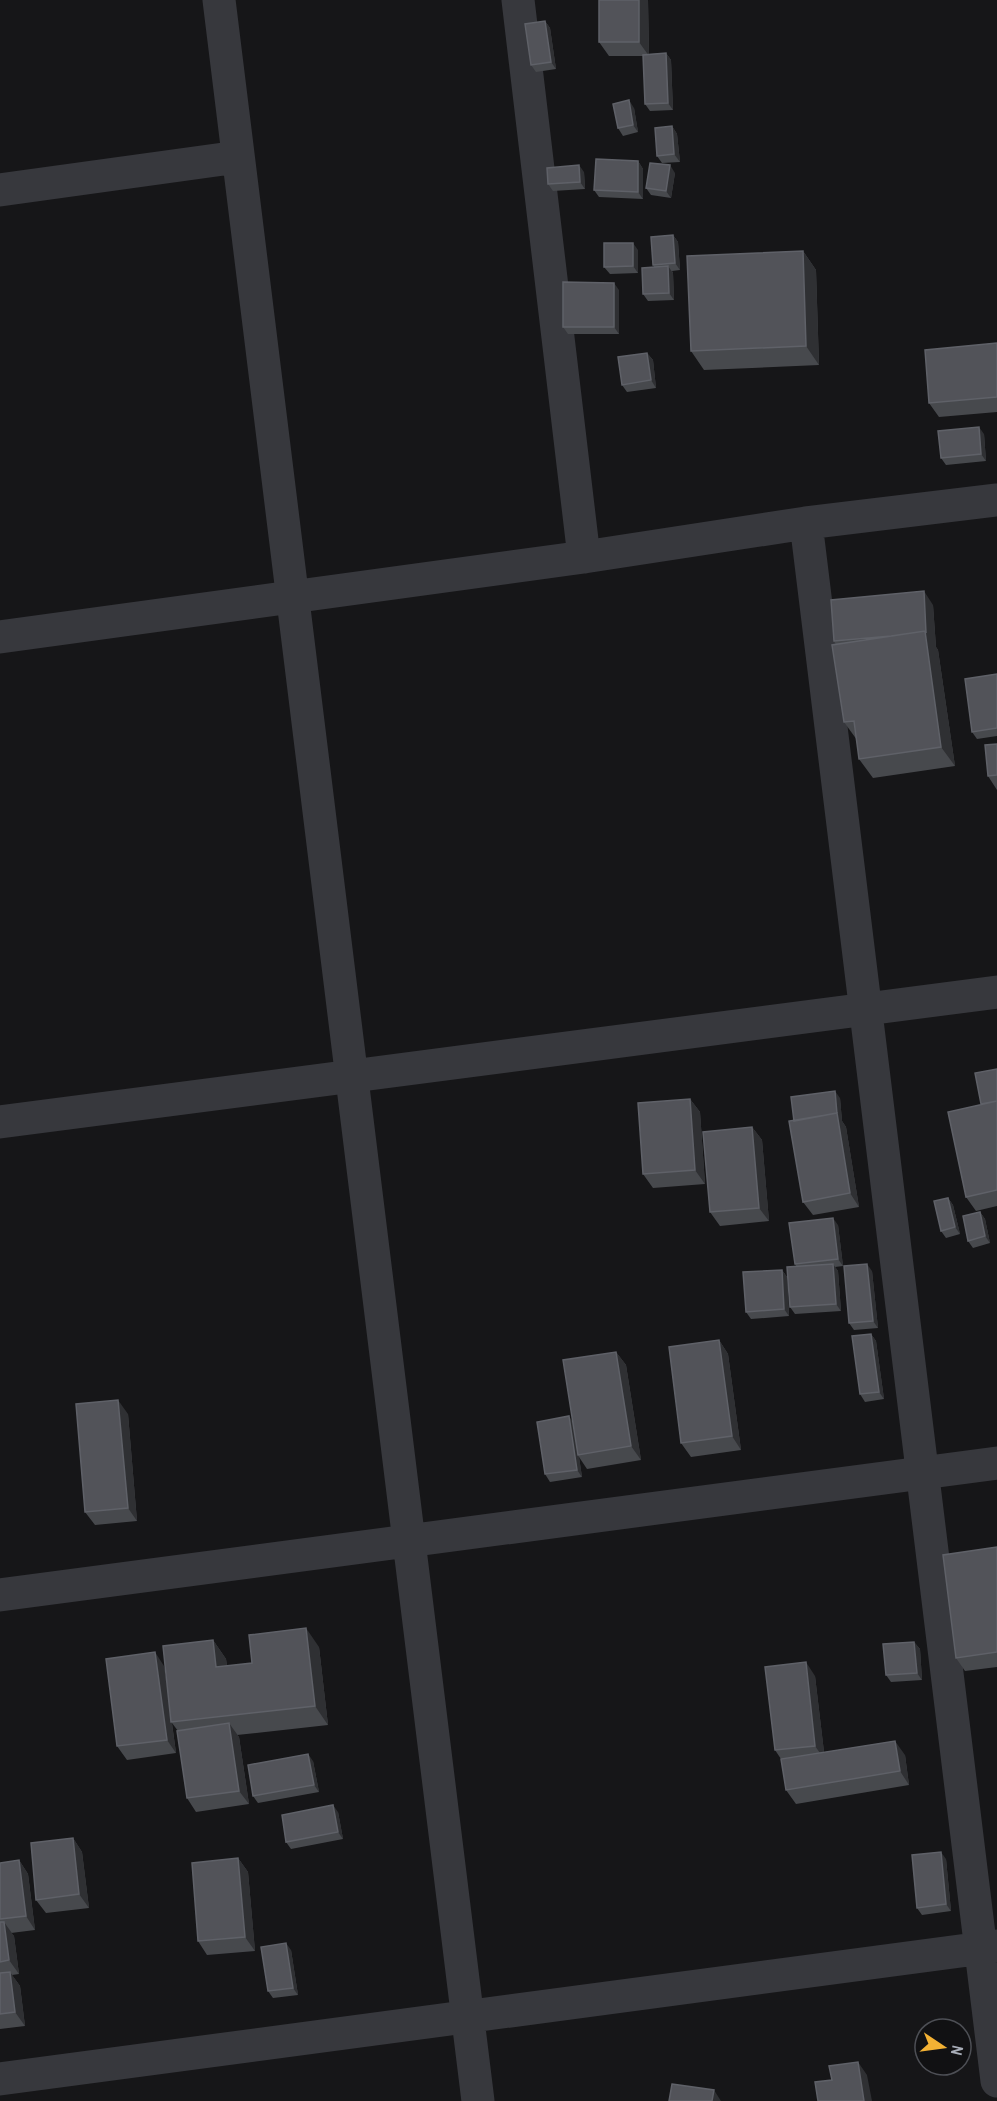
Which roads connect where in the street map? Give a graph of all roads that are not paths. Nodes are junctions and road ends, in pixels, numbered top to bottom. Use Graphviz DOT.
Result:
graph roads {
  1 [pos="219,0"];
  2 [pos="518,0"];
  3 [pos="238,158"];
  4 [pos="0,190"];
  5 [pos="997,500"];
  6 [pos="806,523"];
  7 [pos="584,557"];
  8 [pos="292,595"];
  9 [pos="0,637"];
  10 [pos="997,992"];
  11 [pos="865,1007"];
  12 [pos="351,1074"];
  13 [pos="0,1122"];
  14 [pos="997,1463"];
  15 [pos="922,1472"];
  16 [pos="409,1540"];
  17 [pos="0,1595"];
  18 [pos="989,1947"];
  19 [pos="468,2016"];
  20 [pos="0,2079"];
  21 [pos="997,2081"];
  22 [pos="478,2101"];
  1 -- 3 [label="street"];
  2 -- 7 [label="street"];
  3 -- 4 [label="street"];
  3 -- 8 [label="street"];
  5 -- 6 [label="street"];
  6 -- 7 [label="street"];
  6 -- 11 [label="street"];
  7 -- 8 [label="street"];
  8 -- 9 [label="street"];
  8 -- 12 [label="street"];
  10 -- 11 [label="street"];
  11 -- 12 [label="street"];
  11 -- 15 [label="street"];
  12 -- 13 [label="street"];
  12 -- 16 [label="street"];
  14 -- 15 [label="street"];
  15 -- 16 [label="street"];
  15 -- 18 [label="street"];
  16 -- 17 [label="street"];
  16 -- 19 [label="street"];
  18 -- 19 [label="street"];
  18 -- 21 [label="street"];
  19 -- 20 [label="street"];
  19 -- 22 [label="street"];
}
